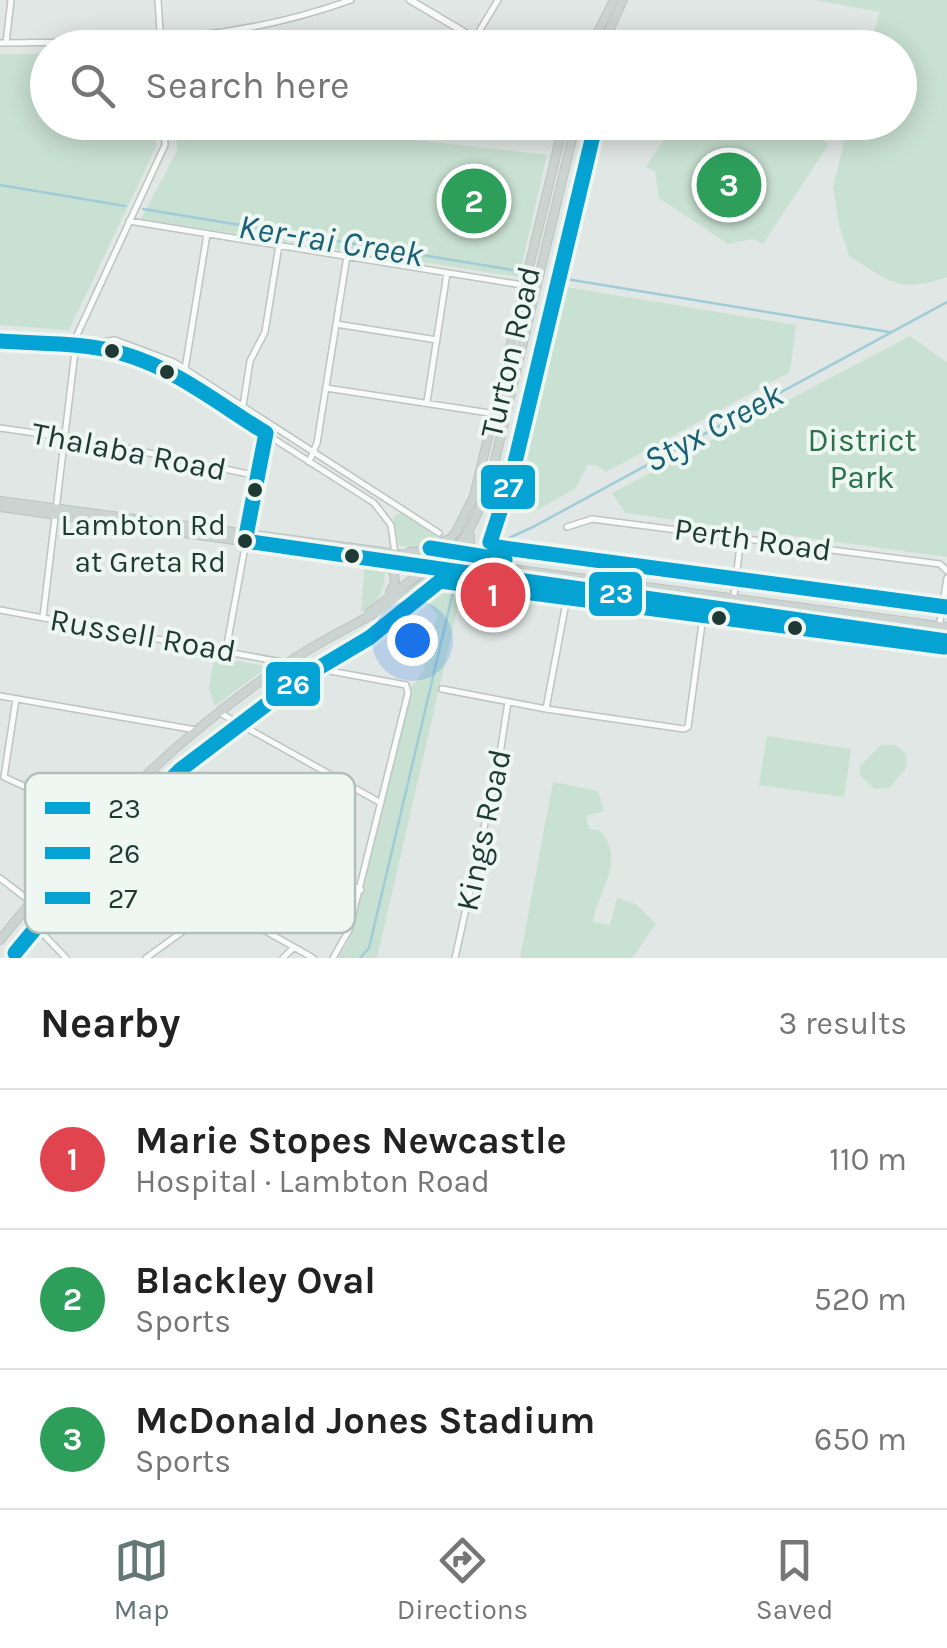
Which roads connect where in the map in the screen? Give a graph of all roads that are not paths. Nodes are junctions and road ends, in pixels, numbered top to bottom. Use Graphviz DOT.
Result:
graph roads {
  1 [pos="11,0"];
  2 [pos="158,0"];
  3 [pos="350,0"];
  4 [pos="410,0"];
  5 [pos="498,0"];
  6 [pos="614,0"];
  7 [pos="623,0"];
  8 [pos="159,30"];
  9 [pos="242,30"];
  10 [pos="461,30"];
  11 [pos="480,30"];
  12 [pos="599,30"];
  13 [pos="609,30"];
  14 [pos="3,43"];
  15 [pos="30,43"];
  16 [pos="165,140"];
  17 [pos="560,140"];
  18 [pos="571,140"];
  19 [pos="129,222"];
  20 [pos="207,234"];
  21 [pos="278,245"];
  22 [pos="348,256"];
  23 [pos="447,273"];
  24 [pos="530,286"];
  25 [pos="336,324"];
  26 [pos="437,340"];
  27 [pos="0,341"];
  28 [pos="75,347"];
  29 [pos="90,348"];
  30 [pos="184,370"];
  31 [pos="180,379"];
  32 [pos="326,388"];
  33 [pos="427,402"];
  34 [pos="243,406"];
  35 [pos="496,414"];
  36 [pos="237,416"];
  37 [pos="0,428"];
  38 [pos="266,434"];
  39 [pos="65,436"];
  40 [pos="314,452"];
  41 [pos="309,462"];
  42 [pos="258,476"];
  43 [pos="0,504"];
  44 [pos="400,506"];
  45 [pos="479,508"];
  46 [pos="56,512"];
  47 [pos="386,516"];
  48 [pos="568,528"];
  49 [pos="456,532"];
  50 [pos="439,533"];
  51 [pos="741,537"];
  52 [pos="246,538"];
  53 [pos="395,554"];
  54 [pos="374,560"];
  55 [pos="434,560"];
  56 [pos="448,561"];
  57 [pos="490,566"];
  58 [pos="428,568"];
  59 [pos="441,570"];
  60 [pos="947,574"];
  61 [pos="478,576"];
  62 [pos="571,576"];
  63 [pos="422,586"];
  64 [pos="569,589"];
  65 [pos="706,594"];
  66 [pos="734,598"];
  67 [pos="382,602"];
  68 [pos="704,608"];
  69 [pos="0,610"];
  70 [pos="732,612"];
  71 [pos="44,618"];
  72 [pos="358,622"];
  73 [pos="943,627"];
  74 [pos="942,641"];
  75 [pos="226,650"];
  76 [pos="289,662"];
  77 [pos="442,689"];
  78 [pos="0,696"];
  79 [pos="16,698"];
  80 [pos="508,702"];
  81 [pos="546,709"];
  82 [pos="220,713"];
  83 [pos="196,730"];
  84 [pos="149,771"];
  85 [pos="153,773"];
  86 [pos="327,773"];
  87 [pos="25,787"];
  88 [pos="355,788"];
  89 [pos="381,803"];
  90 [pos="0,878"];
  91 [pos="355,887"];
  92 [pos="360,890"];
  93 [pos="25,897"];
  94 [pos="25,909"];
  95 [pos="355,910"];
  96 [pos="22,912"];
  97 [pos="25,915"];
  98 [pos="42,933"];
  99 [pos="179,933"];
  100 [pos="269,933"];
  101 [pos="348,933"];
  102 [pos="0,940"];
  103 [pos="294,947"];
  104 [pos="66,958"];
  105 [pos="146,958"];
  106 [pos="283,958"];
  107 [pos="313,958"];
  108 [pos="333,958"];
  109 [pos="456,958"];
  1 -- 14 [label="street"];
  2 -- 8 [label="street"];
  3 -- 9 [label="street"];
  4 -- 10 [label="street"];
  5 -- 11 [label="street"];
  6 -- 12 [label="main road"];
  7 -- 13 [label="main road"];
  14 -- 15 [label="street"];
  16 -- 19 [label="street"];
  17 -- 24 [label="main road, Turton Road"];
  18 -- 24 [label="main road, Turton Road"];
  19 -- 20 [label="street"];
  19 -- 28 [label="street"];
  20 -- 21 [label="street"];
  20 -- 30 [label="street"];
  21 -- 22 [label="street"];
  21 -- 34 [label="street"];
  22 -- 23 [label="street"];
  22 -- 25 [label="street"];
  23 -- 24 [label="street"];
  23 -- 26 [label="street"];
  24 -- 35 [label="main road, Turton Road"];
  24 -- 45 [label="main road, Turton Road"];
  25 -- 26 [label="street"];
  25 -- 32 [label="street"];
  26 -- 33 [label="street"];
  27 -- 28 [label="street"];
  28 -- 29 [label="street"];
  28 -- 39 [label="street"];
  29 -- 30 [label="street"];
  29 -- 31 [label="street"];
  30 -- 31 [label="street"];
  30 -- 34 [label="street"];
  31 -- 36 [label="street"];
  32 -- 33 [label="street"];
  32 -- 40 [label="street"];
  33 -- 35 [label="street"];
  34 -- 36 [label="street"];
  34 -- 40 [label="street"];
  35 -- 49 [label="main road, Turton Road"];
  36 -- 38 [label="street"];
  37 -- 39 [label="street, Thalaba Road"];
  38 -- 41 [label="street"];
  38 -- 42 [label="street"];
  39 -- 42 [label="street, Thalaba Road"];
  39 -- 46 [label="street"];
  40 -- 41 [label="street"];
  40 -- 44 [label="street"];
  41 -- 47 [label="street"];
  42 -- 52 [label="street"];
  43 -- 46 [label="main road"];
  44 -- 47 [label="street"];
  44 -- 50 [label="street"];
  45 -- 56 [label="main road, Turton Road"];
  45 -- 57 [label="main road"];
  46 -- 52 [label="main road"];
  46 -- 71 [label="street"];
  47 -- 53 [label="street"];
  48 -- 51 [label="street, Perth Road"];
  49 -- 53 [label="main road"];
  49 -- 55 [label="main road, Turton Road"];
  51 -- 60 [label="street, Perth Road"];
  51 -- 66 [label="street"];
  52 -- 53 [label="main road"];
  52 -- 54 [label="main road"];
  52 -- 75 [label="street"];
  53 -- 55 [label="main road"];
  54 -- 58 [label="main road"];
  54 -- 67 [label="main road"];
  55 -- 56 [label="main road"];
  55 -- 58 [label="main road, Turton Road"];
  56 -- 57 [label="main road"];
  56 -- 59 [label="main road, Turton Road"];
  57 -- 62 [label="main road"];
  58 -- 59 [label="main road"];
  58 -- 67 [label="main road, Turton Road"];
  59 -- 61 [label="main road"];
  59 -- 63 [label="main road, Turton Road"];
  60 -- 73 [label="street"];
  61 -- 63 [label="main road"];
  61 -- 64 [label="main road"];
  62 -- 64 [label="street"];
  62 -- 65 [label="main road"];
  63 -- 72 [label="main road"];
  64 -- 68 [label="main road"];
  64 -- 81 [label="street"];
  65 -- 66 [label="main road"];
  65 -- 68 [label="street"];
  66 -- 70 [label="street"];
  66 -- 73 [label="main road"];
  67 -- 72 [label="main road, Turton Road"];
  68 -- 70 [label="main road"];
  68 -- 81 [label="street"];
  69 -- 71 [label="street, Russell Road"];
  70 -- 74 [label="main road"];
  71 -- 75 [label="street, Russell Road"];
  72 -- 76 [label="main road"];
  73 -- 74 [label="street"];
  75 -- 76 [label="street, Russell Road"];
  76 -- 82 [label="main road"];
  76 -- 89 [label="street, Russell Road"];
  77 -- 80 [label="street"];
  78 -- 79 [label="street"];
  79 -- 83 [label="street"];
  79 -- 87 [label="street"];
  80 -- 81 [label="street"];
  80 -- 109 [label="street, Kings Road"];
  82 -- 83 [label="main road"];
  82 -- 86 [label="street"];
  83 -- 84 [label="main road"];
  84 -- 85 [label="street"];
  88 -- 89 [label="street"];
  89 -- 92 [label="street"];
  90 -- 93 [label="street"];
  91 -- 92 [label="street"];
  92 -- 95 [label="street"];
  94 -- 96 [label="main road"];
  96 -- 97 [label="street"];
  96 -- 102 [label="main road"];
  98 -- 104 [label="street"];
  99 -- 105 [label="street"];
  100 -- 103 [label="street"];
  101 -- 108 [label="street"];
  103 -- 106 [label="street"];
  103 -- 107 [label="street"];
}
